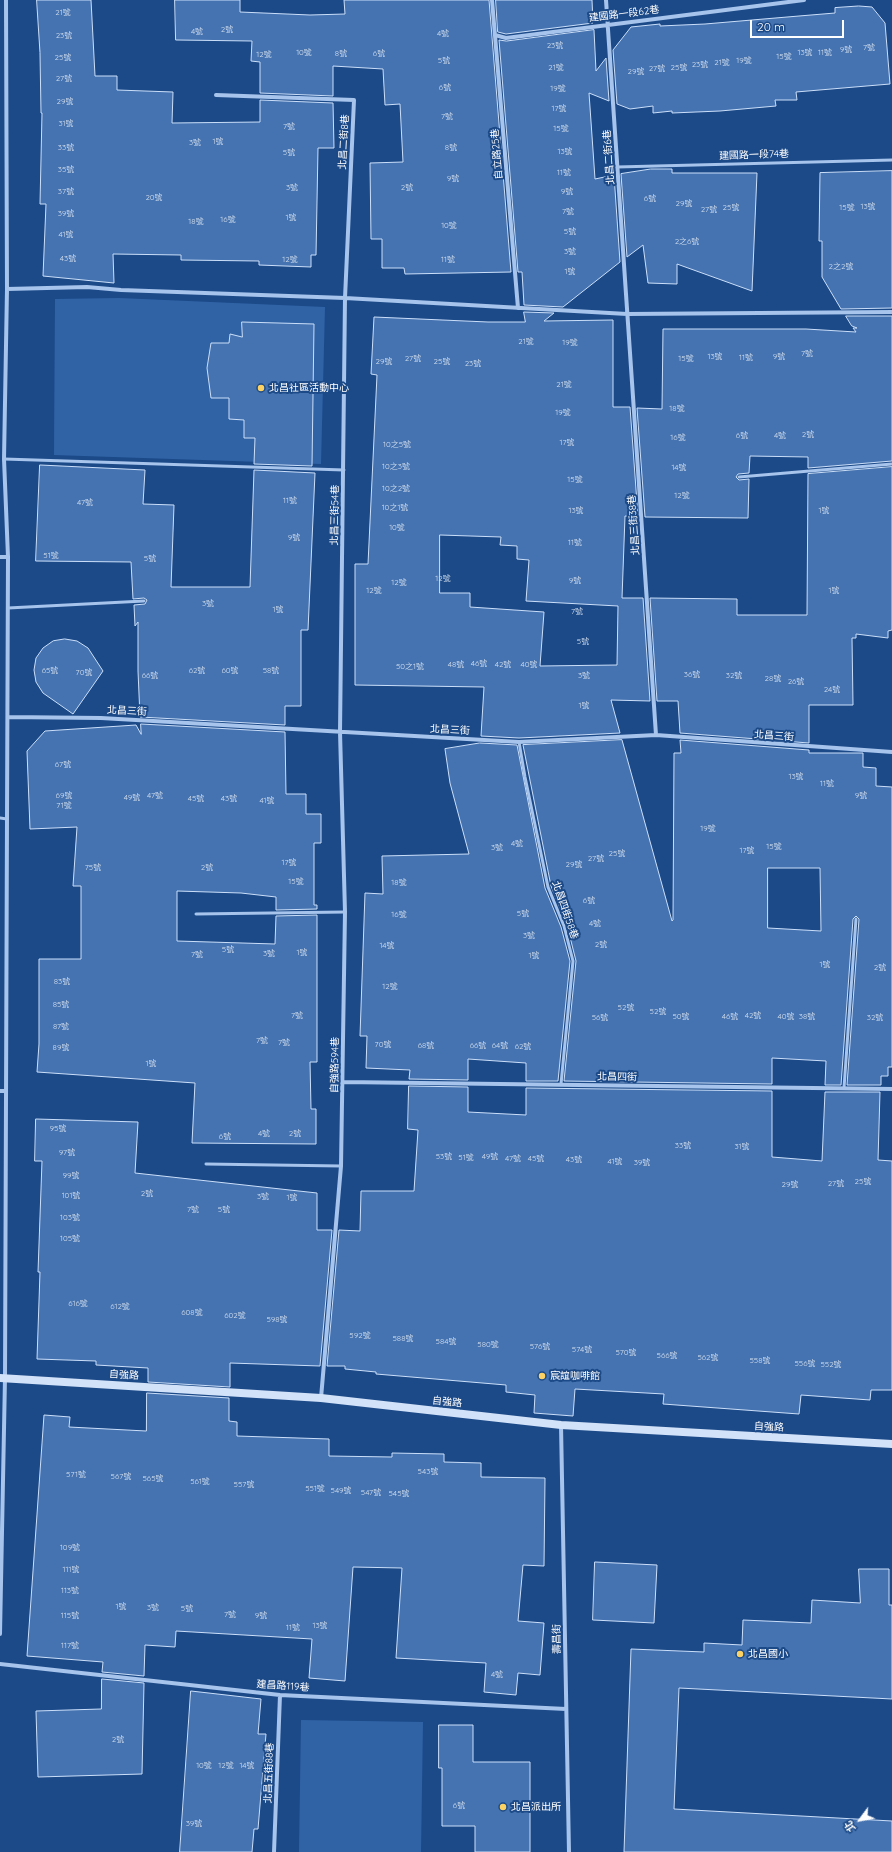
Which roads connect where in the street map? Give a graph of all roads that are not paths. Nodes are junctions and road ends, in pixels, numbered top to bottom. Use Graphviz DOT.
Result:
graph roads {
  1 [pos="6,0"];
  2 [pos="492,0"];
  3 [pos="606,0"];
  4 [pos="804,0"];
  5 [pos="608,24"];
  6 [pos="495,35"];
  7 [pos="216,95"];
  8 [pos="892,160"];
  9 [pos="617,167"];
  10 [pos="7,289"];
  11 [pos="344,298"];
  12 [pos="518,308"];
  13 [pos="892,312"];
  14 [pos="627,314"];
  15 [pos="4,459"];
  16 [pos="892,464"];
  17 [pos="344,470"];
  18 [pos="739,476"];
  19 [pos="0,557"];
  20 [pos="8,557"];
  21 [pos="144,601"];
  22 [pos="8,608"];
  23 [pos="8,716"];
  24 [pos="340,732"];
  25 [pos="656,735"];
  26 [pos="519,742"];
  27 [pos="892,752"];
  28 [pos="0,818"];
  29 [pos="7,818"];
  30 [pos="345,912"];
  31 [pos="196,914"];
  32 [pos="856,920"];
  33 [pos="342,1082"];
  34 [pos="561,1084"];
  35 [pos="844,1088"];
  36 [pos="892,1089"];
  37 [pos="0,1091"];
  38 [pos="6,1091"];
  39 [pos="206,1164"];
  40 [pos="341,1166"];
  41 [pos="2,1378"];
  42 [pos="321,1398"];
  43 [pos="561,1425"];
  44 [pos="892,1444"];
  45 [pos="0,1634"];
  46 [pos="0,1664"];
  47 [pos="280,1695"];
  48 [pos="566,1709"];
  49 [pos="274,1852"];
  50 [pos="569,1852"];
  1 -- 10 [label="street"];
  2 -- 6 [label="street, 自立路25巷"];
  3 -- 5 [label="street, 北昌二街6巷"];
  4 -- 5 [label="street, 建國路一段62巷"];
  5 -- 6 [label="street, 建國路一段62巷"];
  5 -- 9 [label="street, 北昌二街6巷"];
  6 -- 12 [label="street, 自立路25巷"];
  7 -- 11 [label="street, 北昌二街8巷"];
  8 -- 9 [label="lane, 建國路一段74巷"];
  9 -- 14 [label="street, 北昌二街6巷"];
  10 -- 11 [label="street"];
  10 -- 15 [label="street"];
  11 -- 12 [label="street"];
  11 -- 17 [label="street, 北昌三街54巷"];
  12 -- 14 [label="street"];
  13 -- 14 [label="street"];
  14 -- 25 [label="street, 北昌三街38巷"];
  15 -- 17 [label="lane"];
  15 -- 20 [label="street"];
  16 -- 18 [label="lane"];
  17 -- 24 [label="street, 北昌三街54巷"];
  19 -- 20 [label="street"];
  20 -- 22 [label="street"];
  21 -- 22 [label="lane"];
  22 -- 23 [label="street"];
  23 -- 24 [label="street, 北昌三街"];
  23 -- 29 [label="street"];
  24 -- 26 [label="street, 北昌三街"];
  24 -- 30 [label="street, 自強路594巷"];
  25 -- 26 [label="street, 北昌三街"];
  25 -- 27 [label="street, 北昌三街"];
  26 -- 34 [label="lane, 北昌四街58巷"];
  28 -- 29 [label="lane"];
  29 -- 38 [label="street"];
  30 -- 31 [label="lane"];
  30 -- 33 [label="street, 自強路594巷"];
  32 -- 35 [label="lane"];
  33 -- 34 [label="street, 北昌四街"];
  33 -- 40 [label="street, 自強路594巷"];
  34 -- 35 [label="street, 北昌四街"];
  35 -- 36 [label="street, 北昌四街"];
  37 -- 38 [label="street"];
  38 -- 41 [label="street"];
  39 -- 40 [label="lane"];
  40 -- 42 [label="street, 自強路594巷"];
  41 -- 42 [label="street, 自強路"];
  41 -- 45 [label="street"];
  42 -- 43 [label="street, 自強路"];
  43 -- 44 [label="street, 自強路"];
  43 -- 48 [label="street, 壽昌街"];
  46 -- 47 [label="street, 建昌路119巷"];
  47 -- 48 [label="street, 建昌路119巷"];
  47 -- 49 [label="street, 北昌五街88巷"];
  48 -- 50 [label="street, 壽昌街"];
}
